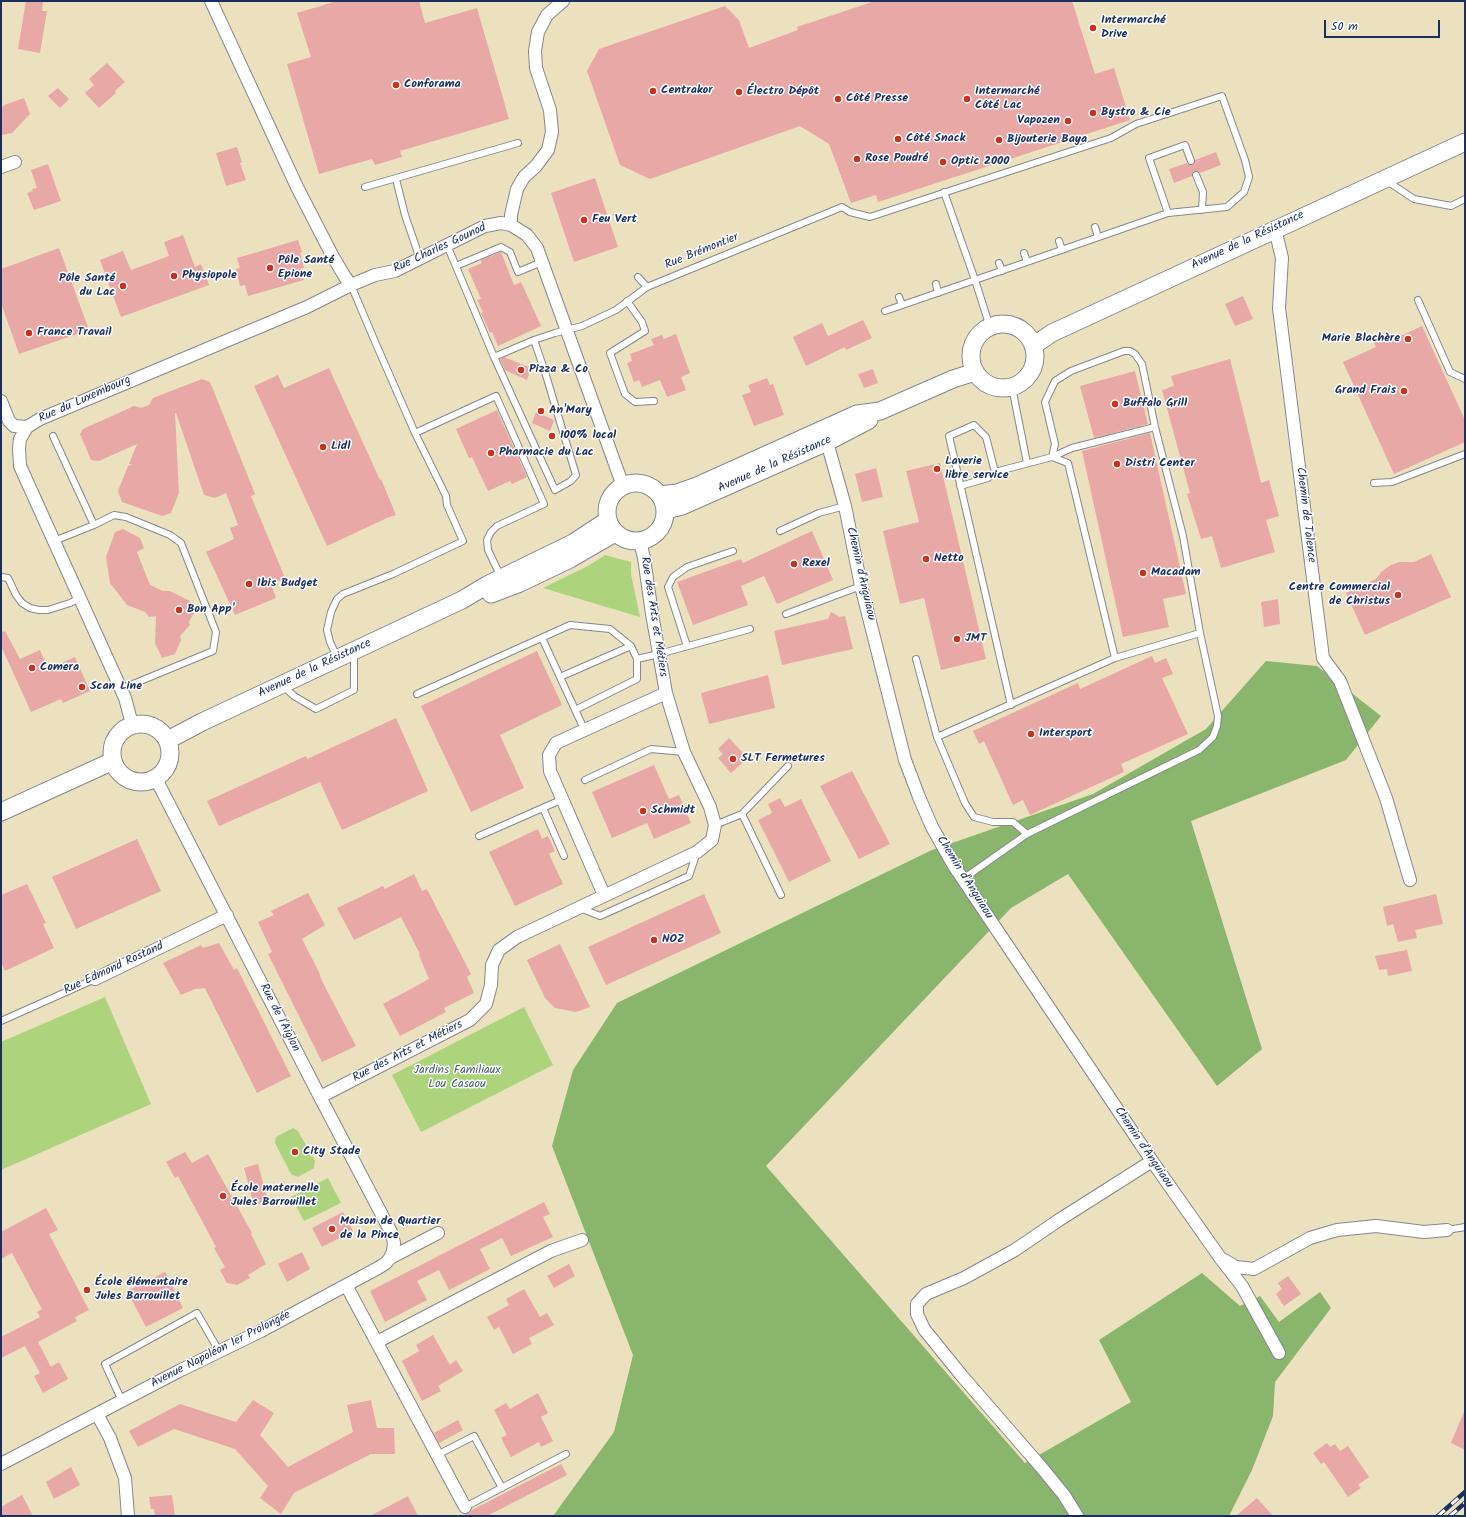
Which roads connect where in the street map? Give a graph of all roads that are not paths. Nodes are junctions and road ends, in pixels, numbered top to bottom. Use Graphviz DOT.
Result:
graph roads {
  1 [pos="211,1"];
  2 [pos="563,1"];
  3 [pos="1465,142"];
  4 [pos="518,143"];
  5 [pos="1191,161"];
  6 [pos="15,162"];
  7 [pos="1,167"];
  8 [pos="1196,174"];
  9 [pos="396,179"];
  10 [pos="1384,179"];
  11 [pos="365,187"];
  12 [pos="944,192"];
  13 [pos="1465,199"];
  14 [pos="1202,210"];
  15 [pos="1168,213"];
  16 [pos="511,225"];
  17 [pos="1095,227"];
  18 [pos="1275,229"];
  19 [pos="1098,237"];
  20 [pos="1059,241"];
  21 [pos="447,245"];
  22 [pos="1062,250"];
  23 [pos="1024,253"];
  24 [pos="420,258"];
  25 [pos="542,262"];
  26 [pos="1027,262"];
  27 [pos="999,263"];
  28 [pos="456,266"];
  29 [pos="1002,271"];
  30 [pos="638,277"];
  31 [pos="975,280"];
  32 [pos="936,284"];
  33 [pos="352,285"];
  34 [pos="647,286"];
  35 [pos="938,293"];
  36 [pos="899,297"];
  37 [pos="1418,300"];
  38 [pos="628,302"];
  39 [pos="902,305"];
  40 [pos="885,311"];
  41 [pos="990,327"];
  42 [pos="566,331"];
  43 [pos="534,340"];
  44 [pos="1033,346"];
  45 [pos="494,357"];
  46 [pos="975,372"];
  47 [pos="1465,379"];
  48 [pos="1012,386"];
  49 [pos="1,401"];
  50 [pos="654,401"];
  51 [pos="880,411"];
  52 [pos="27,427"];
  53 [pos="1155,427"];
  54 [pos="415,432"];
  55 [pos="53,436"];
  56 [pos="828,442"];
  57 [pos="1465,454"];
  58 [pos="1052,457"];
  59 [pos="1027,463"];
  60 [pos="995,472"];
  61 [pos="1374,483"];
  62 [pos="623,486"];
  63 [pos="960,486"];
  64 [pos="663,502"];
  65 [pos="845,506"];
  66 [pos="94,525"];
  67 [pos="611,526"];
  68 [pos="780,531"];
  69 [pos="54,541"];
  70 [pos="640,542"];
  71 [pos="733,551"];
  72 [pos="1,577"];
  73 [pos="502,578"];
  74 [pos="862,586"];
  75 [pos="80,598"];
  76 [pos="462,600"];
  77 [pos="786,614"];
  78 [pos="750,629"];
  79 [pos="1200,633"];
  80 [pos="542,638"];
  81 [pos="631,646"];
  82 [pos="687,646"];
  83 [pos="354,650"];
  84 [pos="659,654"];
  85 [pos="337,658"];
  86 [pos="637,658"];
  87 [pos="1115,658"];
  88 [pos="916,659"];
  89 [pos="560,677"];
  90 [pos="281,684"];
  91 [pos="121,689"];
  92 [pos="666,693"];
  93 [pos="417,694"];
  94 [pos="1011,705"];
  95 [pos="575,710"];
  96 [pos="132,724"];
  97 [pos="584,729"];
  98 [pos="937,736"];
  99 [pos="168,740"];
  100 [pos="684,752"];
  101 [pos="113,761"];
  102 [pos="788,766"];
  103 [pos="156,779"];
  104 [pos="585,780"];
  105 [pos="563,799"];
  106 [pos="543,808"];
  107 [pos="1,812"];
  108 [pos="742,814"];
  109 [pos="715,825"];
  110 [pos="1027,834"];
  111 [pos="479,836"];
  112 [pos="697,852"];
  113 [pos="564,856"];
  114 [pos="962,879"];
  115 [pos="1410,880"];
  116 [pos="604,895"];
  117 [pos="780,895"];
  118 [pos="578,907"];
  119 [pos="227,915"];
  120 [pos="95,979"];
  121 [pos="1,1021"];
  122 [pos="320,1097"];
  123 [pos="1152,1161"];
  124 [pos="1465,1227"];
  125 [pos="1447,1230"];
  126 [pos="438,1233"];
  127 [pos="582,1240"];
  128 [pos="390,1258"];
  129 [pos="1221,1259"];
  130 [pos="346,1285"];
  131 [pos="377,1342"];
  132 [pos="218,1352"];
  133 [pos="1279,1353"];
  134 [pos="122,1401"];
  135 [pos="97,1414"];
  136 [pos="566,1454"];
  137 [pos="437,1455"];
  138 [pos="1,1464"];
  139 [pos="502,1488"];
  140 [pos="465,1507"];
  141 [pos="128,1516"];
  142 [pos="1076,1516"];
  1 -- 33 [label="street"];
  2 -- 16 [label="street"];
  3 -- 10 [label="main road, Avenue de la Résistance"];
  4 -- 9 [label="lane"];
  5 -- 15 [label="lane"];
  6 -- 7 [label="street"];
  8 -- 14 [label="lane"];
  9 -- 11 [label="lane"];
  9 -- 24 [label="lane"];
  10 -- 13 [label="lane"];
  10 -- 18 [label="main road, Avenue de la Résistance"];
  12 -- 14 [label="lane"];
  12 -- 31 [label="lane"];
  12 -- 34 [label="lane, Rue Brémontier"];
  14 -- 15 [label="lane"];
  15 -- 19 [label="lane"];
  16 -- 21 [label="street, Rue Charles Gounod"];
  16 -- 25 [label="street"];
  17 -- 19 [label="lane"];
  18 -- 44 [label="main road, Avenue de la Résistance"];
  18 -- 115 [label="street, Chemin de Talence"];
  19 -- 22 [label="lane"];
  20 -- 22 [label="lane"];
  21 -- 24 [label="street, Rue Charles Gounod"];
  21 -- 28 [label="lane"];
  22 -- 26 [label="lane"];
  23 -- 26 [label="lane"];
  24 -- 33 [label="street, Rue Charles Gounod"];
  25 -- 28 [label="lane"];
  25 -- 42 [label="street"];
  26 -- 29 [label="lane"];
  27 -- 29 [label="lane"];
  28 -- 45 [label="lane"];
  29 -- 31 [label="lane"];
  30 -- 34 [label="lane"];
  31 -- 35 [label="lane"];
  31 -- 41 [label="lane"];
  32 -- 35 [label="lane"];
  33 -- 52 [label="street, Rue du Luxembourg"];
  33 -- 54 [label="lane"];
  34 -- 38 [label="lane, Rue Brémontier"];
  35 -- 39 [label="lane"];
  36 -- 39 [label="lane"];
  37 -- 47 [label="lane"];
  38 -- 42 [label="lane, Rue Brémontier"];
  38 -- 50 [label="lane"];
  39 -- 40 [label="lane"];
  41 -- 44 [label="main road"];
  41 -- 46 [label="main road"];
  42 -- 43 [label="lane, Rue Brémontier"];
  42 -- 62 [label="street"];
  43 -- 45 [label="lane, Rue Brémontier"];
  43 -- 45 [label="lane"];
  44 -- 48 [label="main road"];
  46 -- 48 [label="main road"];
  46 -- 51 [label="main road, Avenue de la Résistance"];
  48 -- 59 [label="lane"];
  49 -- 52 [label="street"];
  51 -- 56 [label="main road, Avenue de la Résistance"];
  51 -- 64 [label="main road, Avenue de la Résistance"];
  52 -- 69 [label="street, Rue du Luxembourg"];
  53 -- 58 [label="lane"];
  53 -- 58 [label="lane"];
  53 -- 79 [label="lane"];
  54 -- 73 [label="lane"];
  54 -- 85 [label="lane"];
  55 -- 66 [label="lane"];
  56 -- 64 [label="main road, Avenue de la Résistance"];
  56 -- 65 [label="street, Chemin d'Anguiaou"];
  57 -- 61 [label="lane"];
  58 -- 59 [label="lane"];
  58 -- 87 [label="lane"];
  59 -- 60 [label="lane"];
  60 -- 63 [label="lane"];
  60 -- 63 [label="lane"];
  62 -- 64 [label="main road"];
  62 -- 67 [label="main road"];
  63 -- 94 [label="lane"];
  64 -- 70 [label="main road"];
  65 -- 68 [label="lane"];
  65 -- 74 [label="street, Chemin d'Anguiaou"];
  66 -- 69 [label="lane"];
  66 -- 91 [label="lane"];
  67 -- 70 [label="main road"];
  67 -- 73 [label="main road, Avenue de la Résistance"];
  67 -- 76 [label="main road, Avenue de la Résistance"];
  69 -- 75 [label="street, Rue du Luxembourg"];
  70 -- 84 [label="street, Rue des Arts et Métiers"];
  71 -- 82 [label="lane"];
  72 -- 75 [label="lane"];
  73 -- 76 [label="main road, Avenue de la Résistance"];
  74 -- 77 [label="lane"];
  74 -- 114 [label="street, Chemin d'Anguiaou"];
  75 -- 91 [label="street, Rue du Luxembourg"];
  76 -- 83 [label="main road, Avenue de la Résistance"];
  78 -- 82 [label="lane"];
  79 -- 87 [label="lane"];
  79 -- 110 [label="lane"];
  80 -- 81 [label="lane"];
  80 -- 89 [label="lane"];
  80 -- 93 [label="lane"];
  81 -- 86 [label="lane"];
  81 -- 89 [label="lane"];
  82 -- 84 [label="lane"];
  83 -- 85 [label="main road, Avenue de la Résistance"];
  83 -- 90 [label="lane"];
  84 -- 86 [label="lane"];
  84 -- 92 [label="street, Rue des Arts et Métiers"];
  85 -- 90 [label="main road, Avenue de la Résistance"];
  86 -- 95 [label="lane"];
  87 -- 94 [label="lane"];
  88 -- 98 [label="lane"];
  89 -- 95 [label="lane"];
  90 -- 99 [label="main road, Avenue de la Résistance"];
  91 -- 96 [label="street, Rue du Luxembourg"];
  92 -- 97 [label="street, Rue des Arts et Métiers"];
  92 -- 100 [label="street, Rue des Arts et Métiers"];
  94 -- 98 [label="lane"];
  95 -- 97 [label="lane"];
  96 -- 99 [label="main road"];
  96 -- 101 [label="main road"];
  97 -- 105 [label="street, Rue des Arts et Métiers"];
  98 -- 110 [label="lane"];
  99 -- 103 [label="main road"];
  100 -- 104 [label="lane"];
  100 -- 109 [label="street, Rue des Arts et Métiers"];
  101 -- 103 [label="main road"];
  101 -- 107 [label="main road"];
  102 -- 108 [label="lane"];
  103 -- 119 [label="street, Rue de l'Aiglon"];
  105 -- 106 [label="lane"];
  105 -- 116 [label="street, Rue des Arts et Métiers"];
  106 -- 111 [label="lane"];
  106 -- 113 [label="lane"];
  108 -- 109 [label="lane"];
  108 -- 117 [label="lane"];
  109 -- 112 [label="street, Rue des Arts et Métiers"];
  110 -- 114 [label="lane"];
  112 -- 116 [label="street, Rue des Arts et Métiers"];
  112 -- 118 [label="lane"];
  114 -- 123 [label="street, Chemin d'Anguiaou"];
  116 -- 118 [label="street, Rue des Arts et Métiers"];
  118 -- 122 [label="street, Rue des Arts et Métiers"];
  119 -- 120 [label="street, Rue Edmond Rostand"];
  119 -- 122 [label="street, Rue de l'Aiglon"];
  120 -- 121 [label="lane, Rue Edmond Rostand"];
  122 -- 128 [label="street, Rue de l'Aiglon"];
  123 -- 129 [label="street, Chemin d'Anguiaou"];
  123 -- 142 [label="street"];
  124 -- 125 [label="lane"];
  125 -- 129 [label="street, Chemin d'Anguiaou"];
  126 -- 128 [label="street, Avenue Napoléon 1er Prolongée"];
  127 -- 131 [label="street"];
  128 -- 130 [label="street, Avenue Napoléon 1er Prolongée"];
  129 -- 133 [label="street, Chemin d'Anguiaou"];
  130 -- 131 [label="street"];
  130 -- 132 [label="street, Avenue Napoléon 1er Prolongée"];
  131 -- 137 [label="street"];
  132 -- 134 [label="street, Avenue Napoléon 1er Prolongée"];
  132 -- 134 [label="lane"];
  134 -- 135 [label="street, Avenue Napoléon 1er Prolongée"];
  135 -- 138 [label="street, Avenue Napoléon 1er Prolongée"];
  135 -- 141 [label="street"];
  136 -- 139 [label="lane"];
  137 -- 139 [label="lane"];
  137 -- 140 [label="street"];
  139 -- 140 [label="lane"];
}
